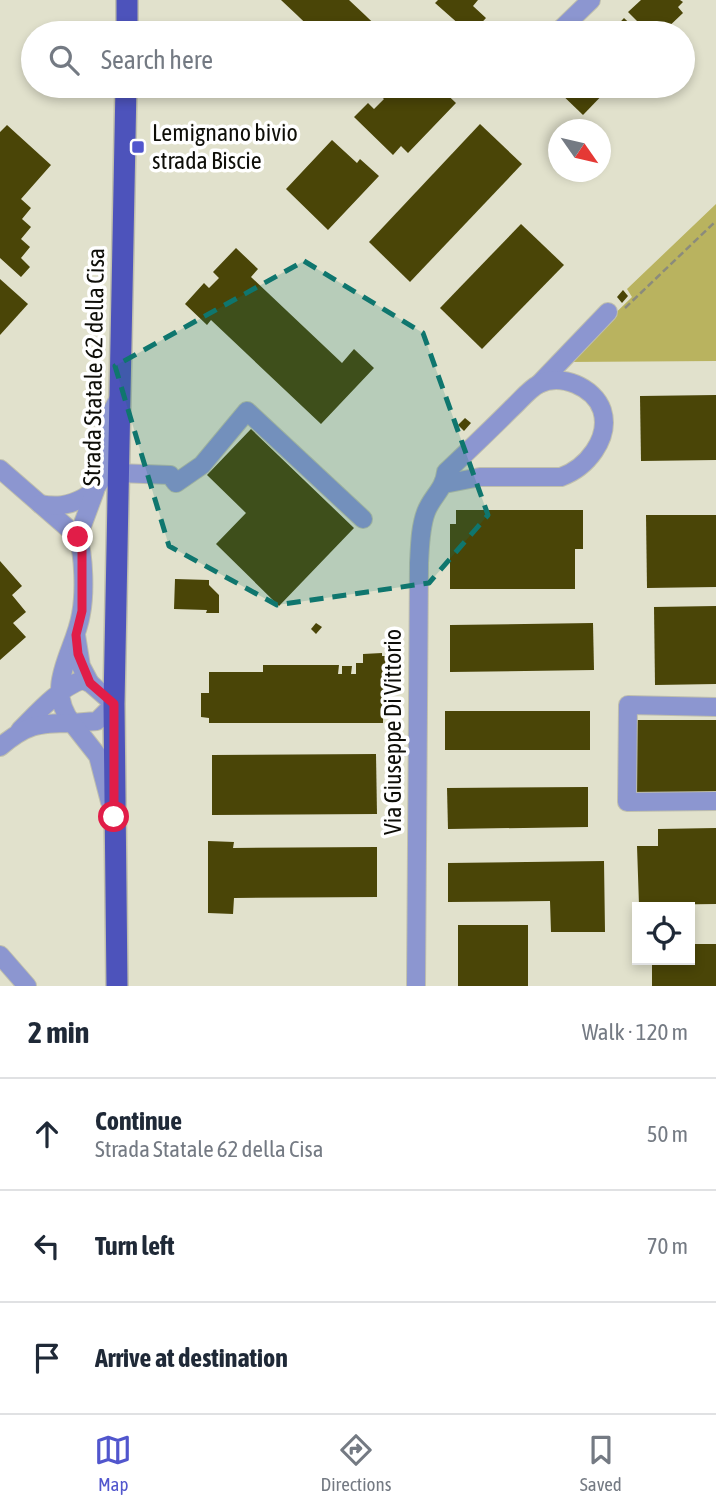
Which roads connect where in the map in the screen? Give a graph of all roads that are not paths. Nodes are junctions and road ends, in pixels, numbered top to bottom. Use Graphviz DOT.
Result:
graph roads {
  1 [pos="127,0"];
  2 [pos="591,0"];
  3 [pos="127,21"];
  4 [pos="569,21"];
  5 [pos="126,98"];
  6 [pos="608,312"];
  7 [pos="539,384"];
  8 [pos="120,395"];
  9 [pos="0,469"];
  10 [pos="118,473"];
  11 [pos="444,484"];
  12 [pos="95,491"];
  13 [pos="40,505"];
  14 [pos="363,519"];
  15 [pos="78,537"];
  16 [pos="76,635"];
  17 [pos="90,683"];
  18 [pos="61,694"];
  19 [pos="114,704"];
  20 [pos="716,707"];
  21 [pos="72,723"];
  22 [pos="20,730"];
  23 [pos="0,747"];
  24 [pos="716,801"];
  25 [pos="114,817"];
  26 [pos="0,955"];
  27 [pos="27,986"];
  28 [pos="117,986"];
  29 [pos="416,986"];
  1 -- 3 [label="main road"];
  2 -- 4 [label="street"];
  5 -- 8 [label="main road, Strada Statale 62 della Cisa"];
  6 -- 7 [label="street, Via Giuseppe Di Vittorio"];
  7 -- 11 [label="street, Via Giuseppe Di Vittorio"];
  7 -- 11 [label="street"];
  8 -- 10 [label="main road, Strada Statale 62 della Cisa"];
  8 -- 12 [label="street"];
  9 -- 13 [label="street"];
  10 -- 14 [label="street"];
  10 -- 19 [label="main road, Strada Statale 62 della Cisa"];
  11 -- 29 [label="street, Via Giuseppe Di Vittorio"];
  12 -- 13 [label="street"];
  12 -- 15 [label="street"];
  13 -- 15 [label="street"];
  15 -- 16 [label="street"];
  16 -- 17 [label="street"];
  16 -- 18 [label="street"];
  17 -- 18 [label="street"];
  17 -- 19 [label="street"];
  18 -- 21 [label="street"];
  18 -- 22 [label="street"];
  19 -- 21 [label="street"];
  19 -- 25 [label="main road, Strada Statale 62 della Cisa"];
  20 -- 24 [label="street"];
  21 -- 22 [label="street"];
  21 -- 25 [label="street"];
  22 -- 23 [label="street"];
  25 -- 28 [label="main road, Strada Statale 62 della Cisa"];
  26 -- 27 [label="street"];
}
